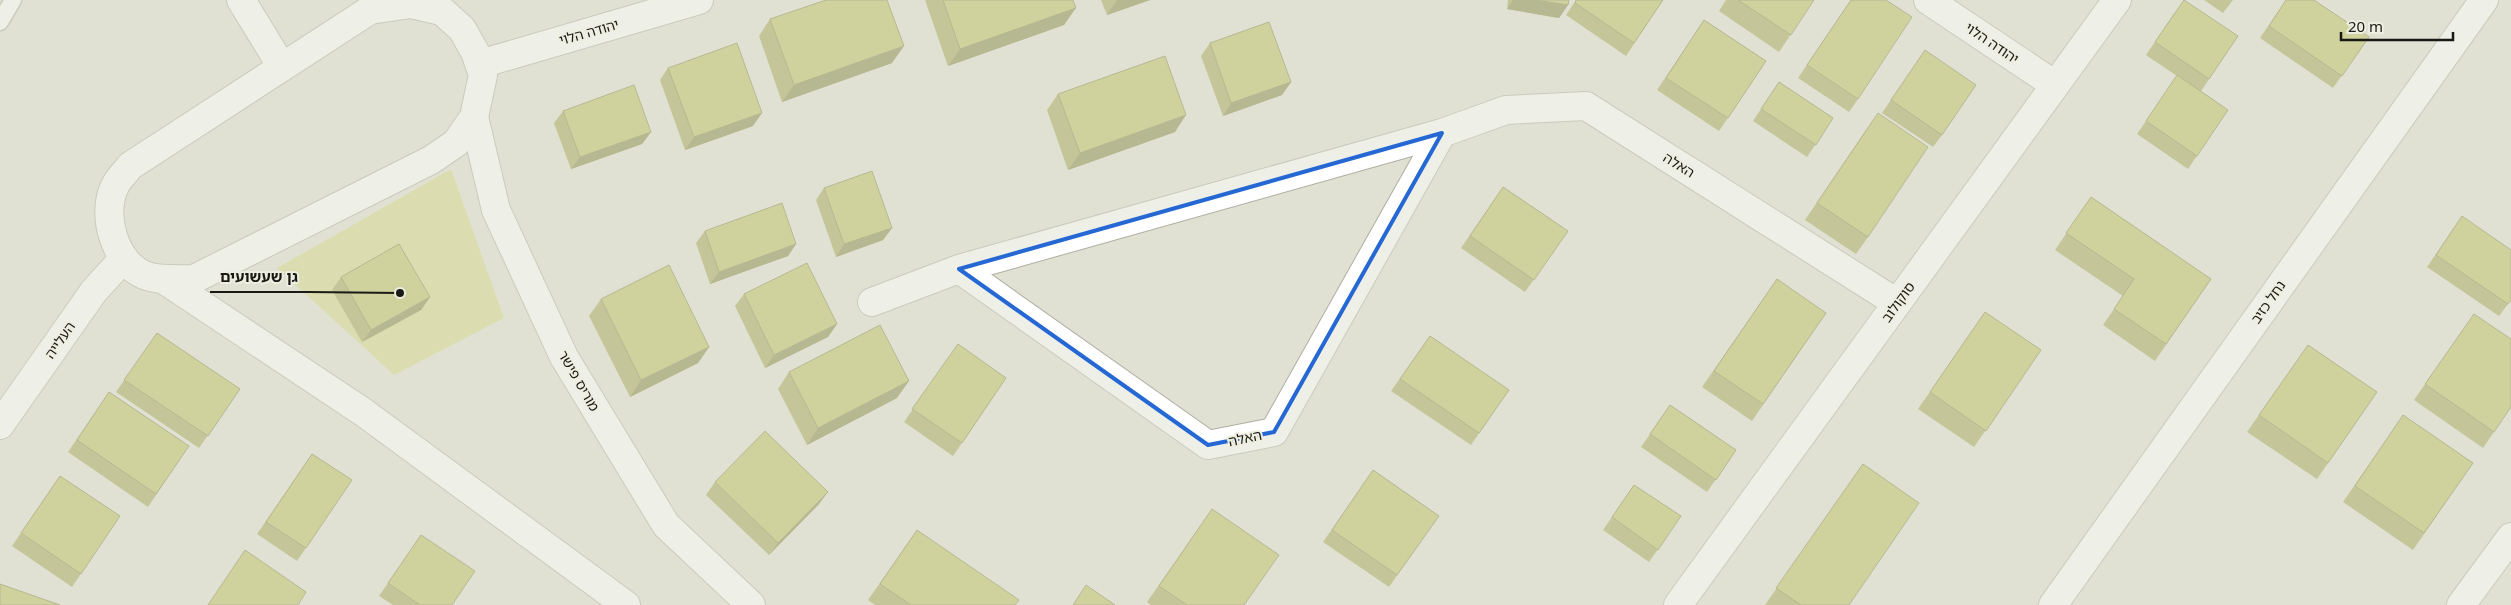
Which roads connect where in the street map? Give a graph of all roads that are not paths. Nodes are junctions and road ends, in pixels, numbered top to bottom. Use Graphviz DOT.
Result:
graph roads {
  1 [pos="14,0"];
  2 [pos="241,0"];
  3 [pos="699,0"];
  4 [pos="1928,0"];
  5 [pos="2117,0"];
  6 [pos="2484,0"];
  7 [pos="442,6"];
  8 [pos="0,22"];
  9 [pos="480,64"];
  10 [pos="282,68"];
  11 [pos="2055,85"];
  12 [pos="474,117"];
  13 [pos="1442,132"];
  14 [pos="124,258"];
  15 [pos="959,269"];
  16 [pos="163,279"];
  17 [pos="872,302"];
  18 [pos="1897,303"];
  19 [pos="0,426"];
  20 [pos="2511,537"];
  21 [pos="626,605"];
  22 [pos="751,605"];
  23 [pos="1678,605"];
  24 [pos="2053,605"];
  25 [pos="2461,605"];
  1 -- 8 [label="lane"];
  2 -- 10 [label="street"];
  3 -- 9 [label="street, יהודה הלוי"];
  4 -- 11 [label="street, יהודה הלוי"];
  5 -- 11 [label="street, סוקולוב"];
  6 -- 24 [label="street, נחל כזיב"];
  7 -- 9 [label="street"];
  7 -- 10 [label="street"];
  9 -- 12 [label="street"];
  10 -- 14 [label="street"];
  11 -- 18 [label="street, סוקולוב"];
  12 -- 16 [label="street"];
  12 -- 22 [label="street, מוריס פישר"];
  13 -- 15 [label="street, האלה"];
  13 -- 15 [label="street, האלה"];
  13 -- 18 [label="street, האלה"];
  14 -- 16 [label="street"];
  14 -- 19 [label="street, העלייה"];
  15 -- 17 [label="street, האלה"];
  16 -- 21 [label="street"];
  18 -- 23 [label="street, סוקולוב"];
  20 -- 25 [label="street"];
}
